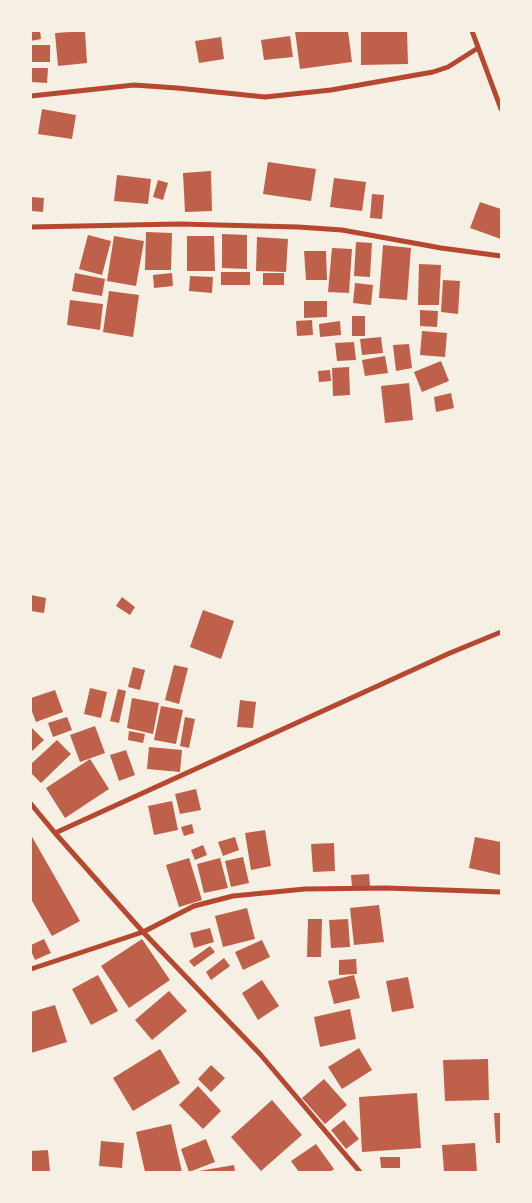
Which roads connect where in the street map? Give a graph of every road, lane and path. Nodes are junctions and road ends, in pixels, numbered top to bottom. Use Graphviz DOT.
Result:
graph roads {
  1 [pos="472,31"];
  2 [pos="478,48"];
  3 [pos="31,96"];
  4 [pos="501,109"];
  5 [pos="31,227"];
  6 [pos="501,256"];
  7 [pos="501,632"];
  8 [pos="31,804"];
  9 [pos="55,833"];
  10 [pos="501,892"];
  11 [pos="143,932"];
  12 [pos="31,969"];
  13 [pos="360,1172"];
  1 -- 2 [label="street"];
  2 -- 3 [label="street"];
  2 -- 4 [label="street"];
  5 -- 6 [label="street"];
  7 -- 9 [label="street"];
  8 -- 9 [label="street"];
  9 -- 11 [label="street"];
  10 -- 11 [label="street"];
  11 -- 12 [label="street"];
  11 -- 13 [label="street"];
}
